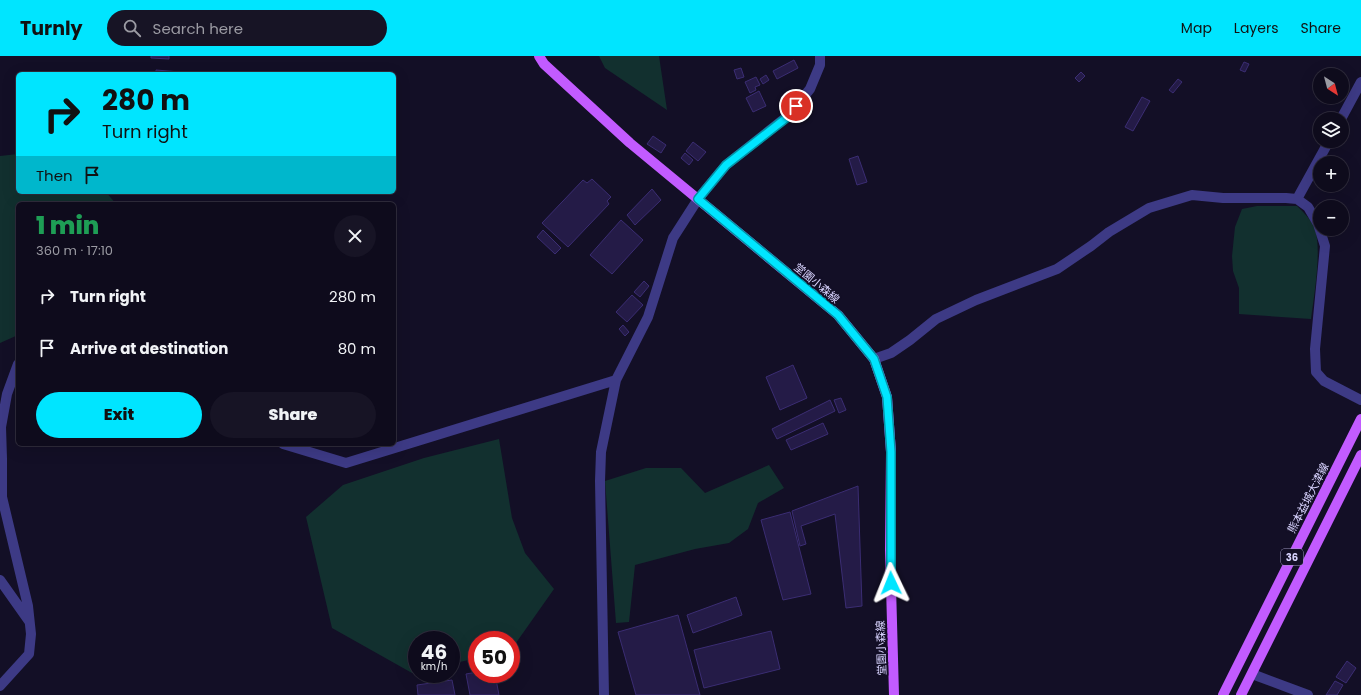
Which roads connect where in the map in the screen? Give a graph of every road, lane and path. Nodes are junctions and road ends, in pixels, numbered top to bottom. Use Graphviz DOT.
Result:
graph roads {
  1 [pos="539,56"];
  2 [pos="820,56"];
  3 [pos="1361,82"];
  4 [pos="1345,112"];
  5 [pos="1325,148"];
  6 [pos="698,199"];
  7 [pos="1297,199"];
  8 [pos="874,359"];
  9 [pos="16,369"];
  10 [pos="616,380"];
  11 [pos="1361,400"];
  12 [pos="1361,419"];
  13 [pos="290,446"];
  14 [pos="1361,456"];
  15 [pos="0,580"];
  16 [pos="29,621"];
  17 [pos="1252,674"];
  18 [pos="0,686"];
  19 [pos="604,695"];
  20 [pos="894,695"];
  21 [pos="1223,695"];
  22 [pos="1241,695"];
  23 [pos="1308,695"];
  1 -- 6 [label="main road, 堂園小森線"];
  2 -- 6 [label="street"];
  3 -- 4 [label="street"];
  5 -- 7 [label="street"];
  6 -- 8 [label="main road, 堂園小森線"];
  6 -- 10 [label="street"];
  7 -- 8 [label="street"];
  7 -- 11 [label="street"];
  8 -- 20 [label="main road, 堂園小森線"];
  9 -- 16 [label="street"];
  10 -- 13 [label="street"];
  10 -- 19 [label="street"];
  12 -- 21 [label="main road, 熊本益城大津線 / 36"];
  14 -- 17 [label="main road, 36"];
  15 -- 16 [label="street"];
  16 -- 18 [label="street"];
  17 -- 22 [label="main road, 36"];
  17 -- 23 [label="street"];
}
